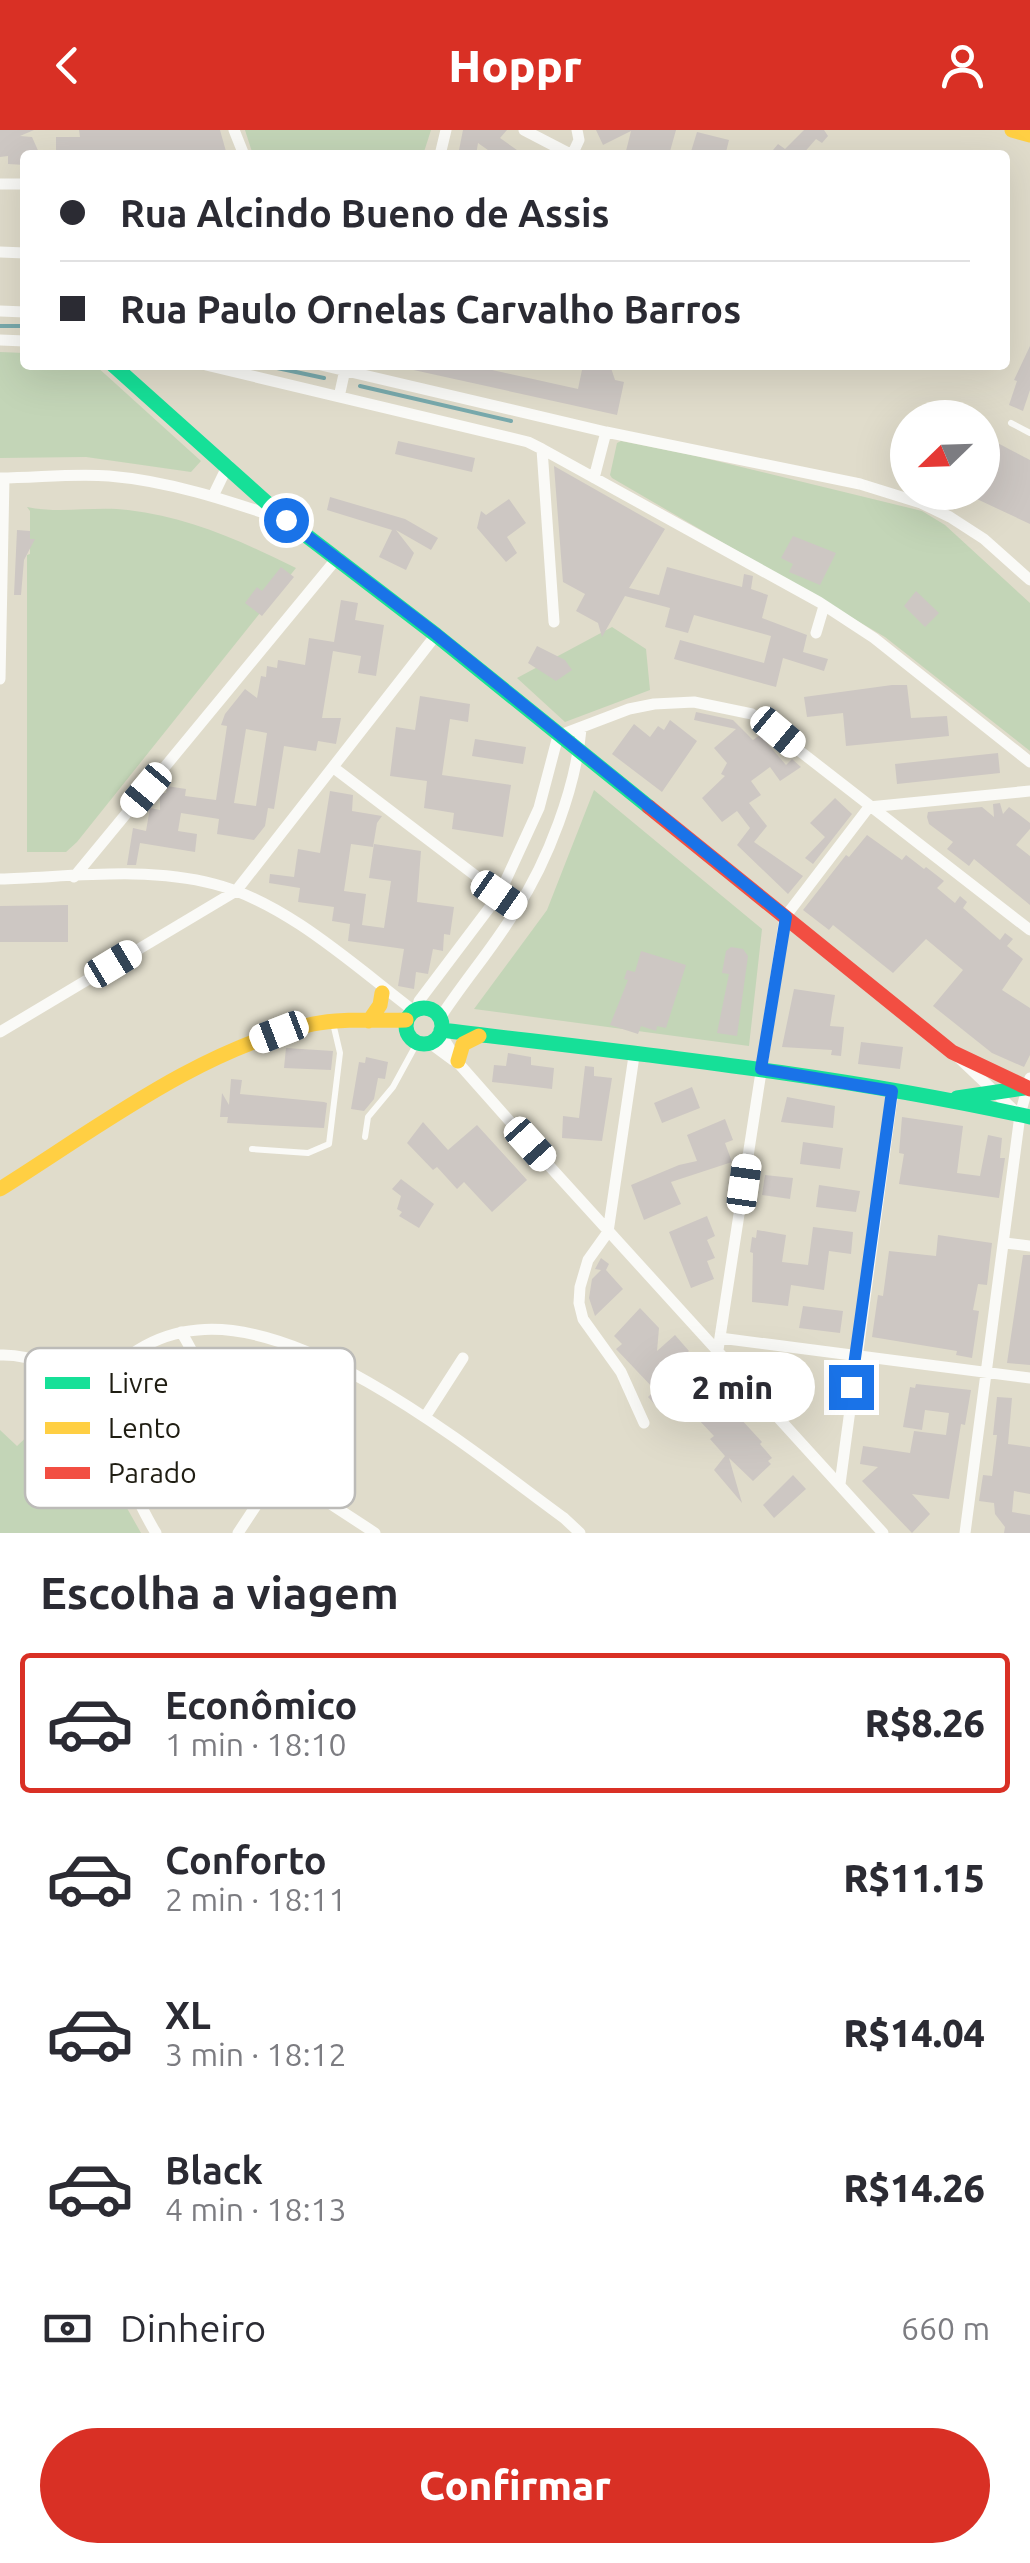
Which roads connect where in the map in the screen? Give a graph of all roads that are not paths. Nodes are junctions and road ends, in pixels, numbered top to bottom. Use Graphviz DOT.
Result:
graph roads {
  1 [pos="524,130"];
  2 [pos="1012,130"];
  3 [pos="1030,135"];
  4 [pos="562,150"];
  5 [pos="119,370"];
  6 [pos="227,370"];
  7 [pos="345,371"];
  8 [pos="339,396"];
  9 [pos="1011,423"];
  10 [pos="606,432"];
  11 [pos="1030,432"];
  12 [pos="542,449"];
  13 [pos="228,465"];
  14 [pos="2,478"];
  15 [pos="594,478"];
  16 [pos="213,496"];
  17 [pos="286,520"];
  18 [pos="338,557"];
  19 [pos="1030,580"];
  20 [pos="824,606"];
  21 [pos="0,613"];
  22 [pos="554,622"];
  23 [pos="816,633"];
  24 [pos="436,634"];
  25 [pos="0,678"];
  26 [pos="581,728"];
  27 [pos="558,736"];
  28 [pos="579,752"];
  29 [pos="1030,762"];
  30 [pos="334,768"];
  31 [pos="1030,791"];
  32 [pos="869,807"];
  33 [pos="74,877"];
  34 [pos="0,879"];
  35 [pos="236,891"];
  36 [pos="499,895"];
  37 [pos="518,908"];
  38 [pos="786,917"];
  39 [pos="1030,930"];
  40 [pos="378,986"];
  41 [pos="0,1018"];
  42 [pos="20,1019"];
  43 [pos="369,1021"];
  44 [pos="338,1022"];
  45 [pos="424,1025"];
  46 [pos="0,1032"];
  47 [pos="484,1035"];
  48 [pos="952,1052"];
  49 [pos="634,1056"];
  50 [pos="459,1063"];
  51 [pos="761,1069"];
  52 [pos="1028,1085"];
  53 [pos="892,1091"];
  54 [pos="993,1092"];
  55 [pos="948,1099"];
  56 [pos="1025,1116"];
  57 [pos="365,1136"];
  58 [pos="252,1150"];
  59 [pos="0,1189"];
  60 [pos="608,1232"];
  61 [pos="1005,1243"];
  62 [pos="1030,1246"];
  63 [pos="180,1332"];
  64 [pos="719,1344"];
  65 [pos="145,1348"];
  66 [pos="189,1348"];
  67 [pos="291,1348"];
  68 [pos="855,1354"];
  69 [pos="0,1355"];
  70 [pos="25,1357"];
  71 [pos="463,1358"];
  72 [pos="988,1372"];
  73 [pos="355,1376"];
  74 [pos="1030,1378"];
  75 [pos="425,1417"];
  76 [pos="644,1423"];
  77 [pos="840,1484"];
  78 [pos="143,1508"];
  79 [pos="255,1508"];
  80 [pos="337,1508"];
  81 [pos="156,1533"];
  82 [pos="238,1533"];
  83 [pos="375,1533"];
  84 [pos="580,1533"];
  85 [pos="883,1533"];
  86 [pos="965,1533"];
  1 -- 4 [label="street"];
  2 -- 3 [label="street"];
  5 -- 13 [label="street"];
  6 -- 8 [label="street"];
  7 -- 8 [label="street"];
  7 -- 10 [label="street"];
  8 -- 12 [label="street"];
  9 -- 11 [label="lane"];
  10 -- 15 [label="street"];
  10 -- 19 [label="street"];
  12 -- 15 [label="street"];
  12 -- 22 [label="street"];
  13 -- 16 [label="street"];
  13 -- 17 [label="street"];
  14 -- 16 [label="street"];
  14 -- 21 [label="street"];
  15 -- 20 [label="street"];
  16 -- 17 [label="street"];
  17 -- 18 [label="street"];
  18 -- 24 [label="street"];
  18 -- 33 [label="street"];
  20 -- 23 [label="street"];
  20 -- 29 [label="street"];
  21 -- 25 [label="street"];
  24 -- 27 [label="street"];
  24 -- 30 [label="street"];
  26 -- 27 [label="street"];
  26 -- 28 [label="street"];
  26 -- 32 [label="street"];
  27 -- 28 [label="street"];
  27 -- 36 [label="street"];
  28 -- 37 [label="street"];
  28 -- 38 [label="street"];
  30 -- 35 [label="street"];
  30 -- 36 [label="street"];
  31 -- 32 [label="street"];
  32 -- 38 [label="street"];
  32 -- 39 [label="street"];
  33 -- 34 [label="street"];
  33 -- 35 [label="street"];
  35 -- 40 [label="street"];
  35 -- 42 [label="street"];
  36 -- 37 [label="street"];
  36 -- 45 [label="street"];
  37 -- 45 [label="street"];
  38 -- 48 [label="street"];
  38 -- 51 [label="street"];
  40 -- 43 [label="street"];
  40 -- 45 [label="street"];
  41 -- 42 [label="street"];
  42 -- 46 [label="street"];
  43 -- 44 [label="street"];
  43 -- 45 [label="street"];
  44 -- 45 [label="street"];
  44 -- 58 [label="lane"];
  44 -- 59 [label="street"];
  45 -- 47 [label="street"];
  45 -- 50 [label="street"];
  45 -- 57 [label="lane"];
  47 -- 49 [label="street"];
  47 -- 50 [label="street"];
  48 -- 52 [label="street"];
  48 -- 54 [label="street"];
  49 -- 51 [label="street"];
  49 -- 60 [label="street"];
  50 -- 60 [label="street"];
  51 -- 53 [label="street"];
  51 -- 64 [label="street"];
  52 -- 54 [label="street"];
  52 -- 56 [label="street"];
  53 -- 55 [label="street"];
  53 -- 68 [label="street"];
  54 -- 55 [label="street"];
  54 -- 56 [label="street"];
  55 -- 56 [label="street"];
  56 -- 61 [label="street"];
  60 -- 64 [label="street"];
  60 -- 76 [label="street"];
  61 -- 62 [label="street"];
  61 -- 72 [label="street"];
  63 -- 65 [label="street"];
  63 -- 66 [label="street"];
  63 -- 67 [label="street"];
  64 -- 68 [label="street"];
  64 -- 77 [label="street"];
  68 -- 72 [label="street"];
  68 -- 77 [label="street"];
  69 -- 70 [label="street"];
  71 -- 75 [label="street"];
  72 -- 74 [label="street"];
  72 -- 86 [label="street"];
  73 -- 75 [label="street"];
  75 -- 84 [label="street"];
  77 -- 85 [label="street"];
  78 -- 81 [label="street"];
  79 -- 82 [label="street"];
  80 -- 83 [label="street"];
}
